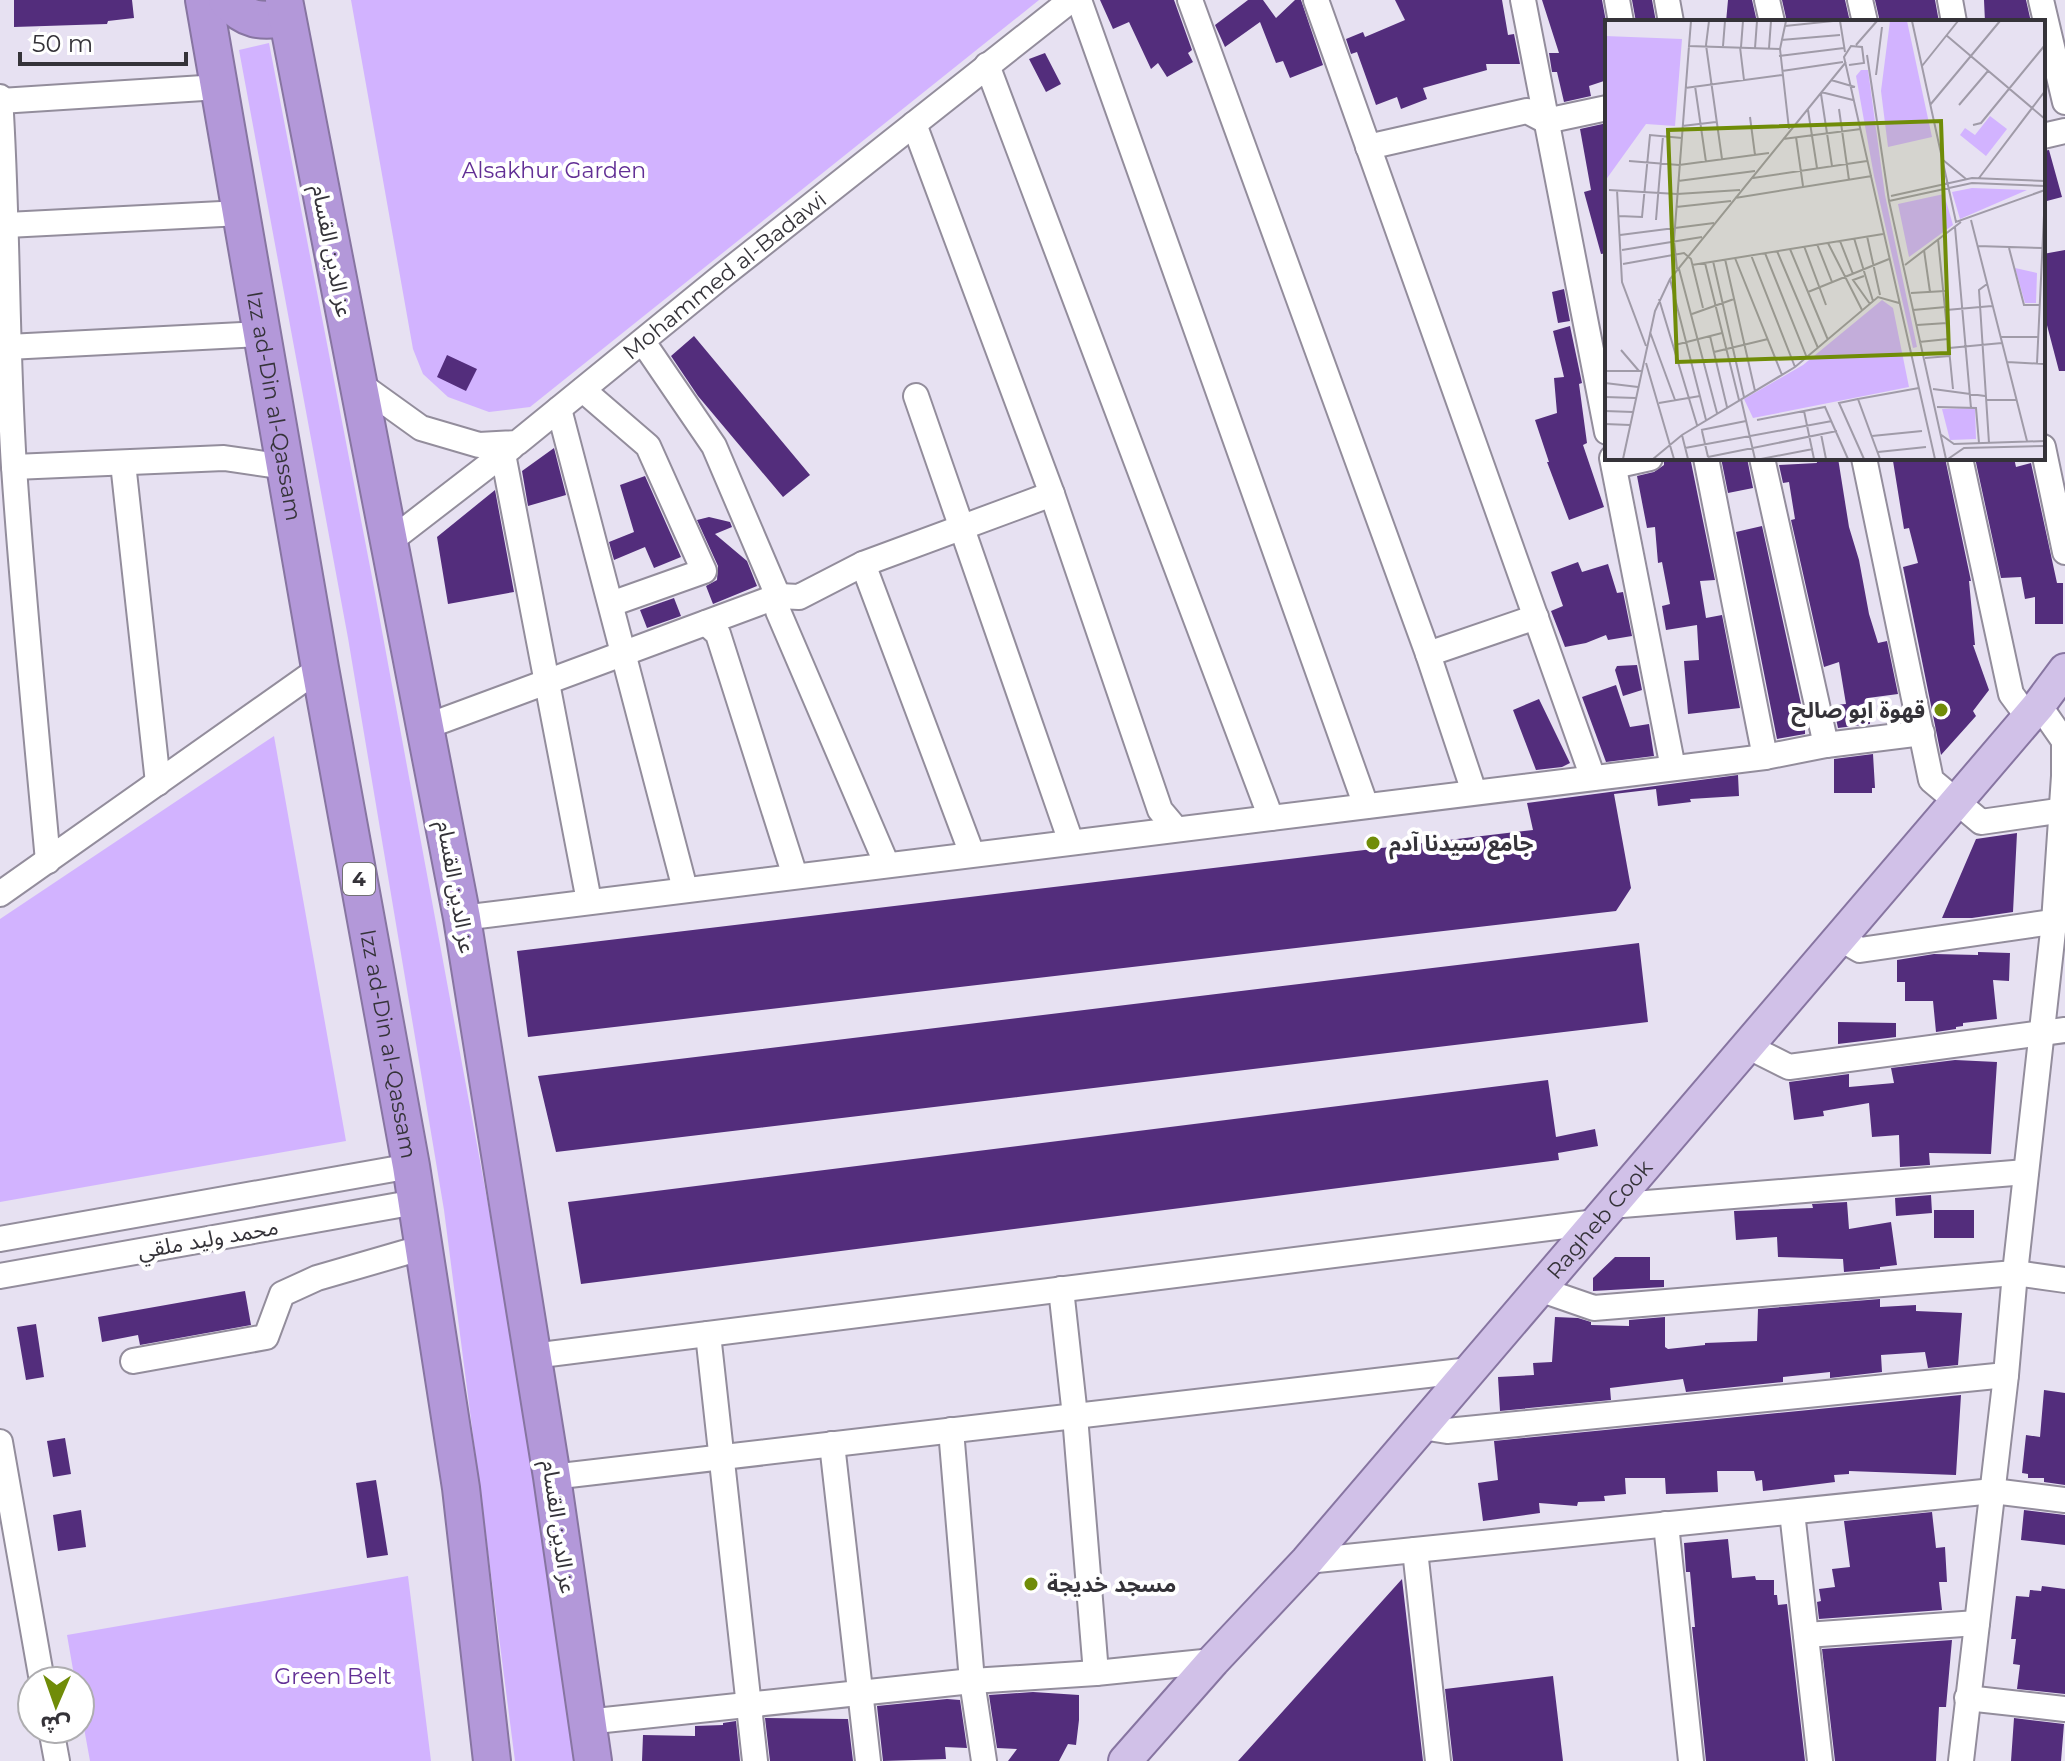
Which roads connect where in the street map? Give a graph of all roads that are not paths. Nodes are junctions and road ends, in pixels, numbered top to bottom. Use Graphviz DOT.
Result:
graph roads {
  1 [pos="204,0"];
  2 [pos="227,0"];
  3 [pos="1071,0"];
  4 [pos="1079,0"];
  5 [pos="1190,0"];
  6 [pos="1316,0"];
  7 [pos="1523,0"];
  8 [pos="1617,0"];
  9 [pos="1667,0"];
  10 [pos="1767,0"];
  11 [pos="1860,0"];
  12 [pos="1950,0"];
  13 [pos="2041,0"];
  14 [pos="286,9"];
  15 [pos="1621,20"];
  16 [pos="1671,20"];
  17 [pos="1772,20"];
  18 [pos="1865,20"];
  19 [pos="1954,20"];
  20 [pos="987,65"];
  21 [pos="219,87"];
  22 [pos="0,99"];
  23 [pos="2065,102"];
  24 [pos="1605,108"];
  25 [pos="1546,121"];
  26 [pos="914,124"];
  27 [pos="2065,131"];
  28 [pos="2045,136"];
  29 [pos="1368,147"];
  30 [pos="241,213"];
  31 [pos="7,225"];
  32 [pos="4,322"];
  33 [pos="262,334"];
  34 [pos="643,342"];
  35 [pos="8,347"];
  36 [pos="357,382"];
  37 [pos="583,390"];
  38 [pos="916,396"];
  39 [pos="559,409"];
  40 [pos="1605,422"];
  41 [pos="510,448"];
  42 [pos="2045,457"];
  43 [pos="1706,460"];
  44 [pos="1762,460"];
  45 [pos="1864,460"];
  46 [pos="1960,460"];
  47 [pos="1613,462"];
  48 [pos="123,463"];
  49 [pos="14,467"];
  50 [pos="285,467"];
  51 [pos="1052,494"];
  52 [pos="961,527"];
  53 [pos="389,542"];
  54 [pos="2065,552"];
  55 [pos="863,564"];
  56 [pos="778,596"];
  57 [pos="611,604"];
  58 [pos="1536,617"];
  59 [pos="706,623"];
  60 [pos="623,653"];
  61 [pos="1428,654"];
  62 [pos="320,668"];
  63 [pos="2065,670"];
  64 [pos="547,682"];
  65 [pos="2033,711"];
  66 [pos="425,727"];
  67 [pos="1922,733"];
  68 [pos="1826,745"];
  69 [pos="1765,757"];
  70 [pos="1673,768"];
  71 [pos="1593,778"];
  72 [pos="158,783"];
  73 [pos="1474,792"];
  74 [pos="1956,801"];
  75 [pos="1366,806"];
  76 [pos="2064,810"];
  77 [pos="1271,818"];
  78 [pos="1176,829"];
  79 [pos="1071,842"];
  80 [pos="972,854"];
  81 [pos="48,861"];
  82 [pos="887,865"];
  83 [pos="795,876"];
  84 [pos="685,889"];
  85 [pos="0,894"];
  86 [pos="589,901"];
  87 [pos="462,918"];
  88 [pos="2059,921"];
  89 [pos="1839,938"];
  90 [pos="2053,1031"];
  91 [pos="1747,1046"];
  92 [pos="411,1166"];
  93 [pos="2026,1172"];
  94 [pos="416,1202"];
  95 [pos="1603,1214"];
  96 [pos="0,1239"];
  97 [pos="424,1247"];
  98 [pos="2015,1273"];
  99 [pos="0,1276"];
  100 [pos="2065,1280"];
  101 [pos="1061,1289"];
  102 [pos="1539,1289"];
  103 [pos="708,1334"];
  104 [pos="533,1356"];
  105 [pos="133,1361"];
  106 [pos="1470,1370"];
  107 [pos="2006,1375"];
  108 [pos="1075,1416"];
  109 [pos="1422,1427"];
  110 [pos="951,1430"];
  111 [pos="0,1442"];
  112 [pos="832,1444"];
  113 [pos="721,1457"];
  114 [pos="3,1469"];
  115 [pos="552,1477"];
  116 [pos="1993,1491"];
  117 [pos="2065,1500"];
  118 [pos="1792,1512"];
  119 [pos="1666,1524"];
  120 [pos="1415,1550"];
  121 [pos="1307,1561"];
  122 [pos="1977,1623"];
  123 [pos="1806,1635"];
  124 [pos="1213,1661"];
  125 [pos="39,1665"];
  126 [pos="1096,1673"];
  127 [pos="972,1681"];
  128 [pos="860,1692"];
  129 [pos="1967,1698"];
  130 [pos="749,1704"];
  131 [pos="2065,1709"];
  132 [pos="586,1722"];
  133 [pos="1149,1748"];
  134 [pos="492,1761"];
  135 [pos="593,1761"];
  136 [pos="755,1761"];
  137 [pos="868,1761"];
  138 [pos="984,1761"];
  139 [pos="1125,1761"];
  140 [pos="1438,1761"];
  141 [pos="1691,1761"];
  142 [pos="1820,1761"];
  143 [pos="1961,1761"];
  1 -- 21 [label="highway, Izz ad-Din al-Qassam / 4"];
  2 -- 14 [label="highway"];
  3 -- 20 [label="street, Mohammed al-Badawi"];
  4 -- 75 [label="street"];
  5 -- 61 [label="street"];
  6 -- 29 [label="street"];
  7 -- 25 [label="street"];
  8 -- 15 [label="street"];
  9 -- 16 [label="street"];
  10 -- 17 [label="street"];
  11 -- 18 [label="street"];
  12 -- 19 [label="street"];
  13 -- 23 [label="street"];
  14 -- 36 [label="highway, عز الدين القسام"];
  20 -- 26 [label="street, Mohammed al-Badawi"];
  20 -- 77 [label="street"];
  21 -- 22 [label="street"];
  21 -- 30 [label="highway, Izz ad-Din al-Qassam / 4"];
  22 -- 31 [label="street"];
  24 -- 25 [label="street"];
  25 -- 29 [label="street"];
  25 -- 40 [label="street"];
  26 -- 34 [label="street, Mohammed al-Badawi"];
  26 -- 51 [label="street"];
  27 -- 28 [label="street"];
  29 -- 58 [label="street"];
  30 -- 31 [label="street"];
  30 -- 33 [label="highway, Izz ad-Din al-Qassam / 4"];
  31 -- 32 [label="street"];
  32 -- 35 [label="street"];
  33 -- 35 [label="street"];
  33 -- 50 [label="highway, Izz ad-Din al-Qassam / 4"];
  34 -- 37 [label="street, Mohammed al-Badawi"];
  34 -- 56 [label="street"];
  35 -- 49 [label="street"];
  36 -- 41 [label="street"];
  36 -- 53 [label="highway, عز الدين القسام"];
  37 -- 39 [label="street, Mohammed al-Badawi"];
  37 -- 57 [label="street"];
  38 -- 52 [label="street"];
  39 -- 41 [label="street, Mohammed al-Badawi"];
  39 -- 57 [label="street"];
  41 -- 53 [label="street, Mohammed al-Badawi"];
  41 -- 64 [label="street"];
  42 -- 54 [label="street"];
  43 -- 69 [label="street"];
  44 -- 68 [label="street"];
  45 -- 67 [label="street"];
  46 -- 65 [label="street"];
  47 -- 70 [label="street"];
  48 -- 49 [label="street"];
  48 -- 50 [label="street"];
  48 -- 72 [label="street"];
  49 -- 81 [label="street"];
  50 -- 62 [label="highway, Izz ad-Din al-Qassam / 4"];
  51 -- 52 [label="street"];
  51 -- 78 [label="street"];
  52 -- 55 [label="street"];
  52 -- 79 [label="street"];
  53 -- 66 [label="highway, عز الدين القسام"];
  55 -- 56 [label="street"];
  55 -- 80 [label="street"];
  56 -- 59 [label="street"];
  56 -- 82 [label="street"];
  57 -- 60 [label="street"];
  58 -- 61 [label="street"];
  58 -- 71 [label="street"];
  59 -- 60 [label="street"];
  59 -- 83 [label="street"];
  60 -- 64 [label="street"];
  60 -- 84 [label="street"];
  61 -- 73 [label="street"];
  62 -- 72 [label="street"];
  62 -- 92 [label="highway, Izz ad-Din al-Qassam / 4"];
  63 -- 65 [label="main road, Ragheb Cook"];
  64 -- 66 [label="street"];
  64 -- 86 [label="street"];
  65 -- 74 [label="main road, Ragheb Cook"];
  65 -- 76 [label="street"];
  66 -- 87 [label="highway, عز الدين القسام"];
  67 -- 68 [label="street"];
  67 -- 74 [label="street"];
  68 -- 69 [label="street"];
  69 -- 70 [label="street"];
  70 -- 71 [label="street"];
  71 -- 73 [label="street"];
  72 -- 81 [label="street"];
  73 -- 75 [label="street"];
  74 -- 76 [label="street"];
  74 -- 89 [label="main road, Ragheb Cook"];
  75 -- 77 [label="street"];
  76 -- 88 [label="street"];
  77 -- 78 [label="street"];
  78 -- 79 [label="street"];
  79 -- 80 [label="street"];
  80 -- 82 [label="street"];
  81 -- 85 [label="street"];
  82 -- 83 [label="street"];
  83 -- 84 [label="street"];
  84 -- 86 [label="street"];
  86 -- 87 [label="street"];
  87 -- 104 [label="highway, عز الدين القسام"];
  88 -- 89 [label="street"];
  88 -- 90 [label="street"];
  89 -- 91 [label="main road, Ragheb Cook"];
  90 -- 91 [label="street"];
  90 -- 93 [label="street"];
  91 -- 95 [label="main road, Ragheb Cook"];
  92 -- 94 [label="highway, Izz ad-Din al-Qassam / 4"];
  92 -- 96 [label="street, محمد وليد ملقي"];
  93 -- 95 [label="street"];
  93 -- 98 [label="street"];
  94 -- 97 [label="highway, Izz ad-Din al-Qassam / 4"];
  94 -- 99 [label="street, محمد وليد ملقي"];
  95 -- 101 [label="street"];
  95 -- 102 [label="main road, Ragheb Cook"];
  97 -- 105 [label="street"];
  97 -- 134 [label="highway, Izz ad-Din al-Qassam / 4"];
  98 -- 100 [label="street"];
  98 -- 102 [label="street"];
  98 -- 107 [label="street"];
  101 -- 103 [label="street"];
  101 -- 108 [label="street"];
  102 -- 106 [label="main road, Ragheb Cook"];
  103 -- 104 [label="street"];
  103 -- 113 [label="street"];
  104 -- 115 [label="highway, عز الدين القسام"];
  106 -- 108 [label="street"];
  106 -- 109 [label="main road, Ragheb Cook"];
  107 -- 109 [label="street"];
  107 -- 116 [label="street"];
  108 -- 110 [label="street"];
  108 -- 126 [label="street"];
  109 -- 121 [label="main road, Ragheb Cook"];
  110 -- 112 [label="street"];
  110 -- 127 [label="street"];
  111 -- 114 [label="street"];
  112 -- 113 [label="street"];
  112 -- 128 [label="street"];
  113 -- 115 [label="street"];
  113 -- 130 [label="street"];
  114 -- 125 [label="street"];
  115 -- 132 [label="highway, عز الدين القسام"];
  116 -- 117 [label="street"];
  116 -- 118 [label="street"];
  116 -- 122 [label="street"];
  118 -- 119 [label="street"];
  118 -- 123 [label="street"];
  119 -- 120 [label="street"];
  119 -- 141 [label="street"];
  120 -- 121 [label="street"];
  120 -- 140 [label="street"];
  121 -- 124 [label="main road, Ragheb Cook"];
  122 -- 123 [label="street"];
  122 -- 129 [label="street"];
  123 -- 142 [label="street"];
  124 -- 126 [label="street"];
  124 -- 133 [label="main road, Ragheb Cook"];
  126 -- 127 [label="street"];
  127 -- 128 [label="street"];
  127 -- 138 [label="street"];
  128 -- 130 [label="street"];
  128 -- 137 [label="street"];
  129 -- 131 [label="street"];
  129 -- 143 [label="street"];
  130 -- 132 [label="street"];
  130 -- 136 [label="street"];
  132 -- 135 [label="highway, عز الدين القسام"];
  133 -- 139 [label="main road, Ragheb Cook"];
}
